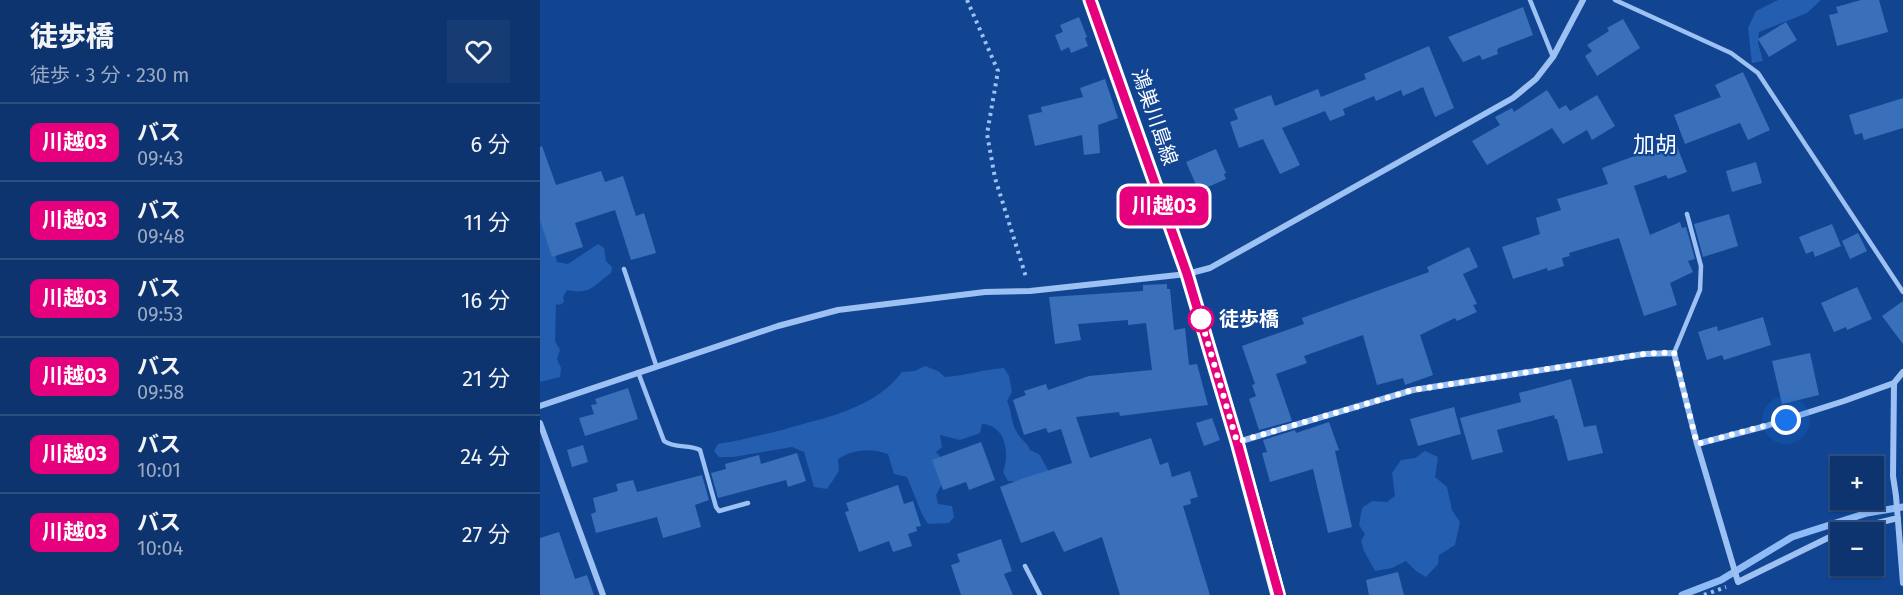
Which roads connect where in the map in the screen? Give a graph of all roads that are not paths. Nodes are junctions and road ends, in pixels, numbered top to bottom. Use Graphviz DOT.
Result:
graph roads {
  1 [pos="1090,0"];
  2 [pos="1530,0"];
  3 [pos="1583,0"];
  4 [pos="1616,0"];
  5 [pos="1553,57"];
  6 [pos="1687,214"];
  7 [pos="624,269"];
  8 [pos="1187,274"];
  9 [pos="1903,292"];
  10 [pos="1674,352"];
  11 [pos="656,365"];
  12 [pos="638,372"];
  13 [pos="1903,372"];
  14 [pos="1894,383"];
  15 [pos="540,406"];
  16 [pos="540,423"];
  17 [pos="1237,442"];
  18 [pos="1697,444"];
  19 [pos="748,502"];
  20 [pos="1898,518"];
  21 [pos="1025,566"];
  22 [pos="1903,583"];
  23 [pos="603,595"];
  24 [pos="1040,595"];
  25 [pos="1278,595"];
  1 -- 8 [label="main road, 鴻巣川島線"];
  2 -- 5 [label="lane"];
  3 -- 5 [label="street"];
  4 -- 9 [label="lane"];
  5 -- 8 [label="street"];
  6 -- 10 [label="lane"];
  7 -- 11 [label="lane"];
  8 -- 11 [label="street"];
  8 -- 17 [label="main road, 鴻巣川島線"];
  10 -- 17 [label="street"];
  10 -- 18 [label="street"];
  11 -- 12 [label="street"];
  12 -- 15 [label="street"];
  12 -- 19 [label="lane"];
  13 -- 14 [label="street"];
  14 -- 18 [label="street"];
  14 -- 20 [label="street"];
  16 -- 23 [label="street"];
  17 -- 25 [label="main road, 鴻巣川島線"];
  18 -- 20 [label="street"];
  20 -- 22 [label="street"];
  21 -- 24 [label="lane"];
}
